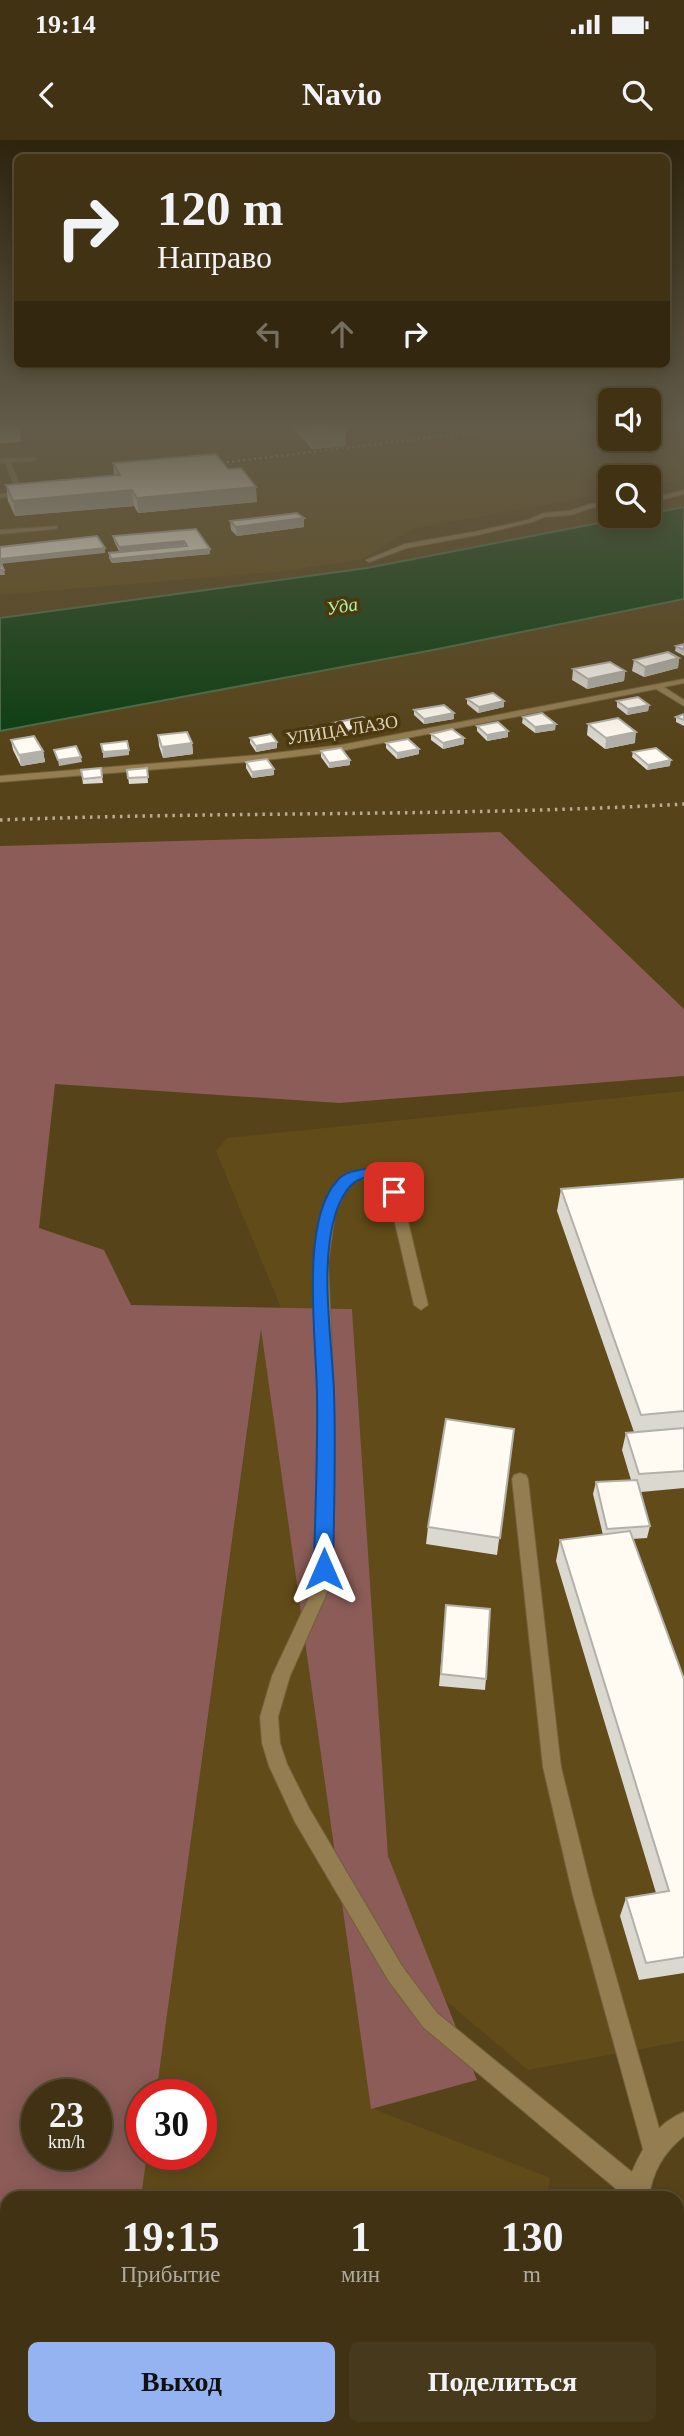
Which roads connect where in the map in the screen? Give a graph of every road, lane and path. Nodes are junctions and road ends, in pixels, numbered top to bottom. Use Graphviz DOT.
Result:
graph roads {
  1 [pos="482,532"];
  2 [pos="369,560"];
  3 [pos="684,681"];
  4 [pos="658,687"];
  5 [pos="684,704"];
  6 [pos="0,779"];
  7 [pos="421,1305"];
  8 [pos="520,1479"];
  9 [pos="684,2123"];
  10 [pos="654,2149"];
  11 [pos="633,2191"];
  12 [pos="639,2191"];
  1 -- 2 [label="street"];
  3 -- 4 [label="street, УЛИЦА ЛАЗО"];
  4 -- 5 [label="street"];
  4 -- 6 [label="street, УЛИЦА ЛАЗО"];
  7 -- 11 [label="street"];
  8 -- 10 [label="street"];
  9 -- 10 [label="street"];
  10 -- 12 [label="street"];
}
